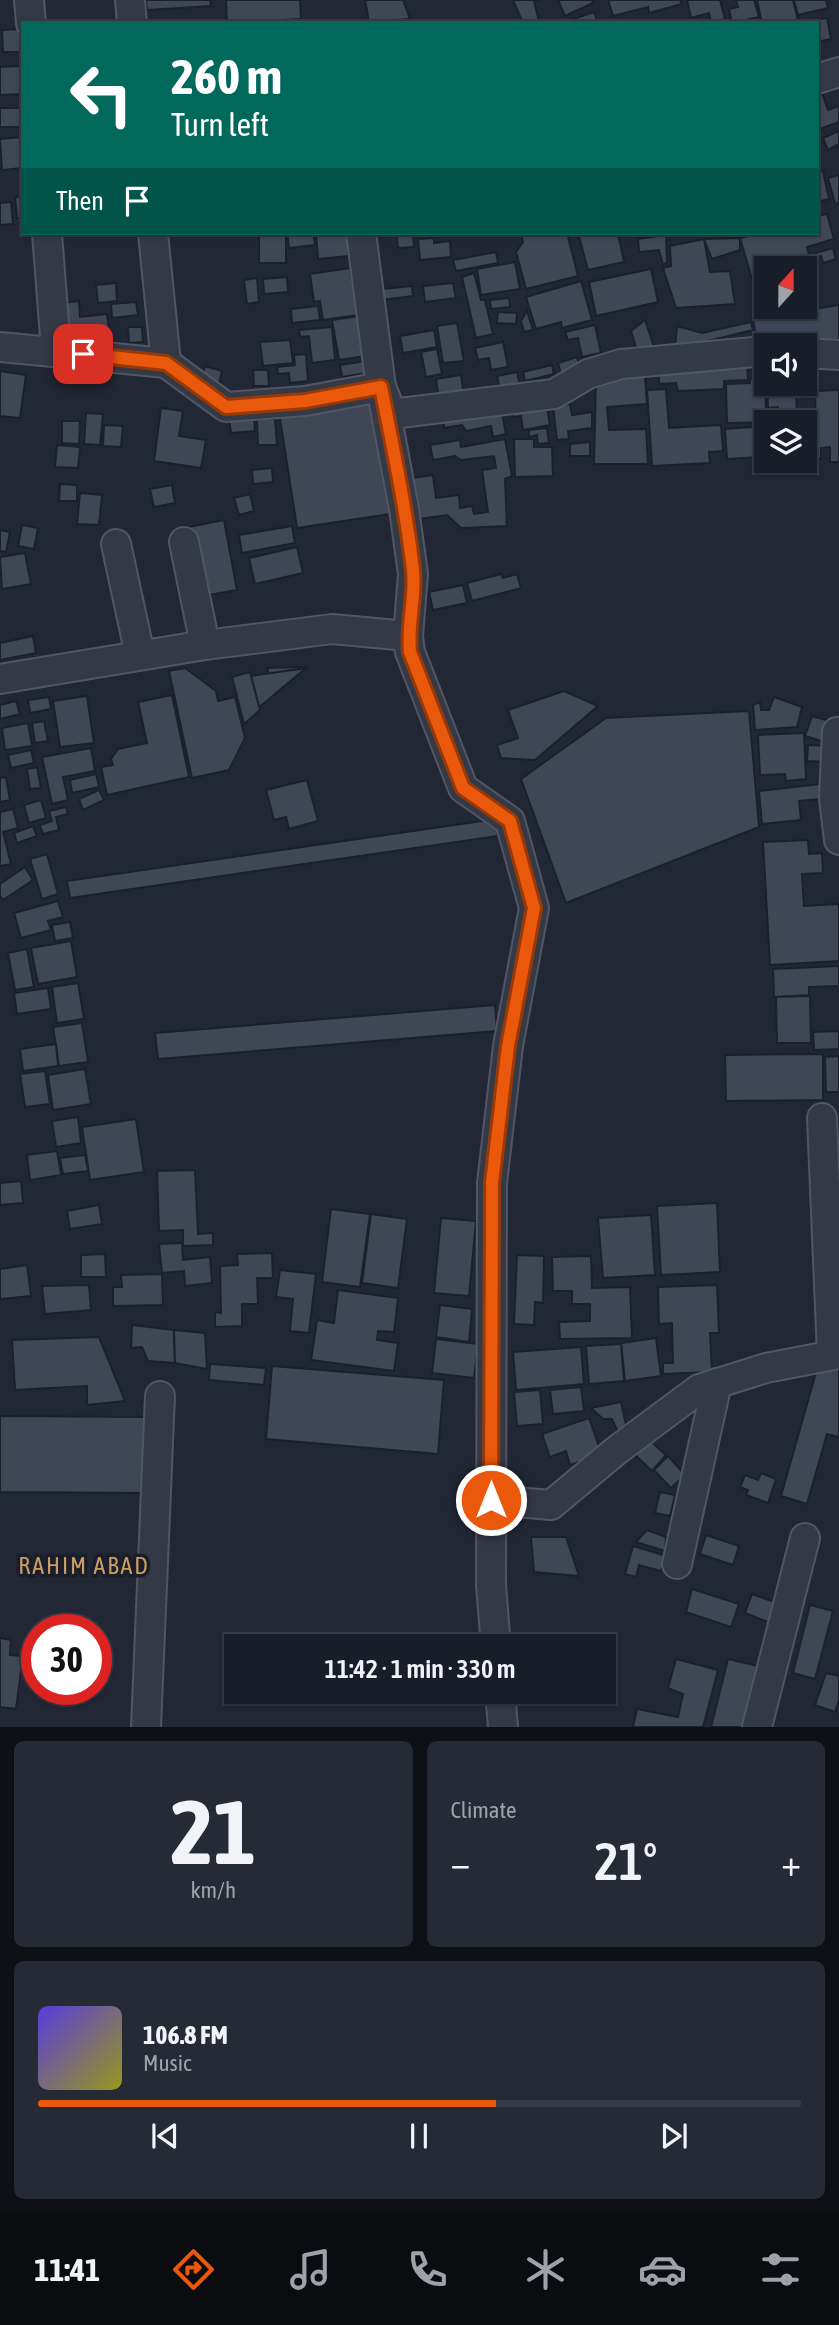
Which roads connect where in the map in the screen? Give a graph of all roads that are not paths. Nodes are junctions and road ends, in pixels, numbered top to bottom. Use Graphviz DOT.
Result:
graph roads {
  1 [pos="29,0"];
  2 [pos="130,0"];
  3 [pos="31,21"];
  4 [pos="132,21"];
  5 [pos="839,72"];
  6 [pos="819,78"];
  7 [pos="47,235"];
  8 [pos="153,235"];
  9 [pos="362,235"];
  10 [pos="0,347"];
  11 [pos="55,351"];
  12 [pos="754,352"];
  13 [pos="817,354"];
  14 [pos="839,355"];
  15 [pos="166,363"];
  16 [pos="381,387"];
  17 [pos="184,542"];
  18 [pos="116,544"];
  19 [pos="408,636"];
  20 [pos="205,645"];
  21 [pos="140,655"];
  22 [pos="0,679"];
  23 [pos="837,732"];
  24 [pos="839,840"];
  25 [pos="822,1118"];
  26 [pos="835,1355"];
  27 [pos="717,1383"];
  28 [pos="160,1396"];
  29 [pos="491,1500"];
  30 [pos="805,1538"];
  31 [pos="677,1564"];
  32 [pos="495,1634"];
  33 [pos="501,1704"];
  34 [pos="146,1727"];
  35 [pos="503,1727"];
  36 [pos="757,1727"];
  1 -- 3 [label="street"];
  2 -- 4 [label="street"];
  5 -- 6 [label="street"];
  7 -- 11 [label="street"];
  8 -- 15 [label="street"];
  9 -- 16 [label="street"];
  10 -- 11 [label="street"];
  11 -- 15 [label="street"];
  12 -- 16 [label="street"];
  13 -- 14 [label="street"];
  15 -- 16 [label="street"];
  16 -- 19 [label="street"];
  17 -- 20 [label="street"];
  18 -- 21 [label="street"];
  19 -- 20 [label="street"];
  19 -- 29 [label="street"];
  20 -- 21 [label="street"];
  21 -- 22 [label="street"];
  23 -- 24 [label="street"];
  25 -- 26 [label="street"];
  26 -- 27 [label="street"];
  27 -- 29 [label="street"];
  27 -- 31 [label="street"];
  28 -- 34 [label="street"];
  29 -- 32 [label="street"];
  30 -- 36 [label="street"];
  33 -- 35 [label="street"];
}
